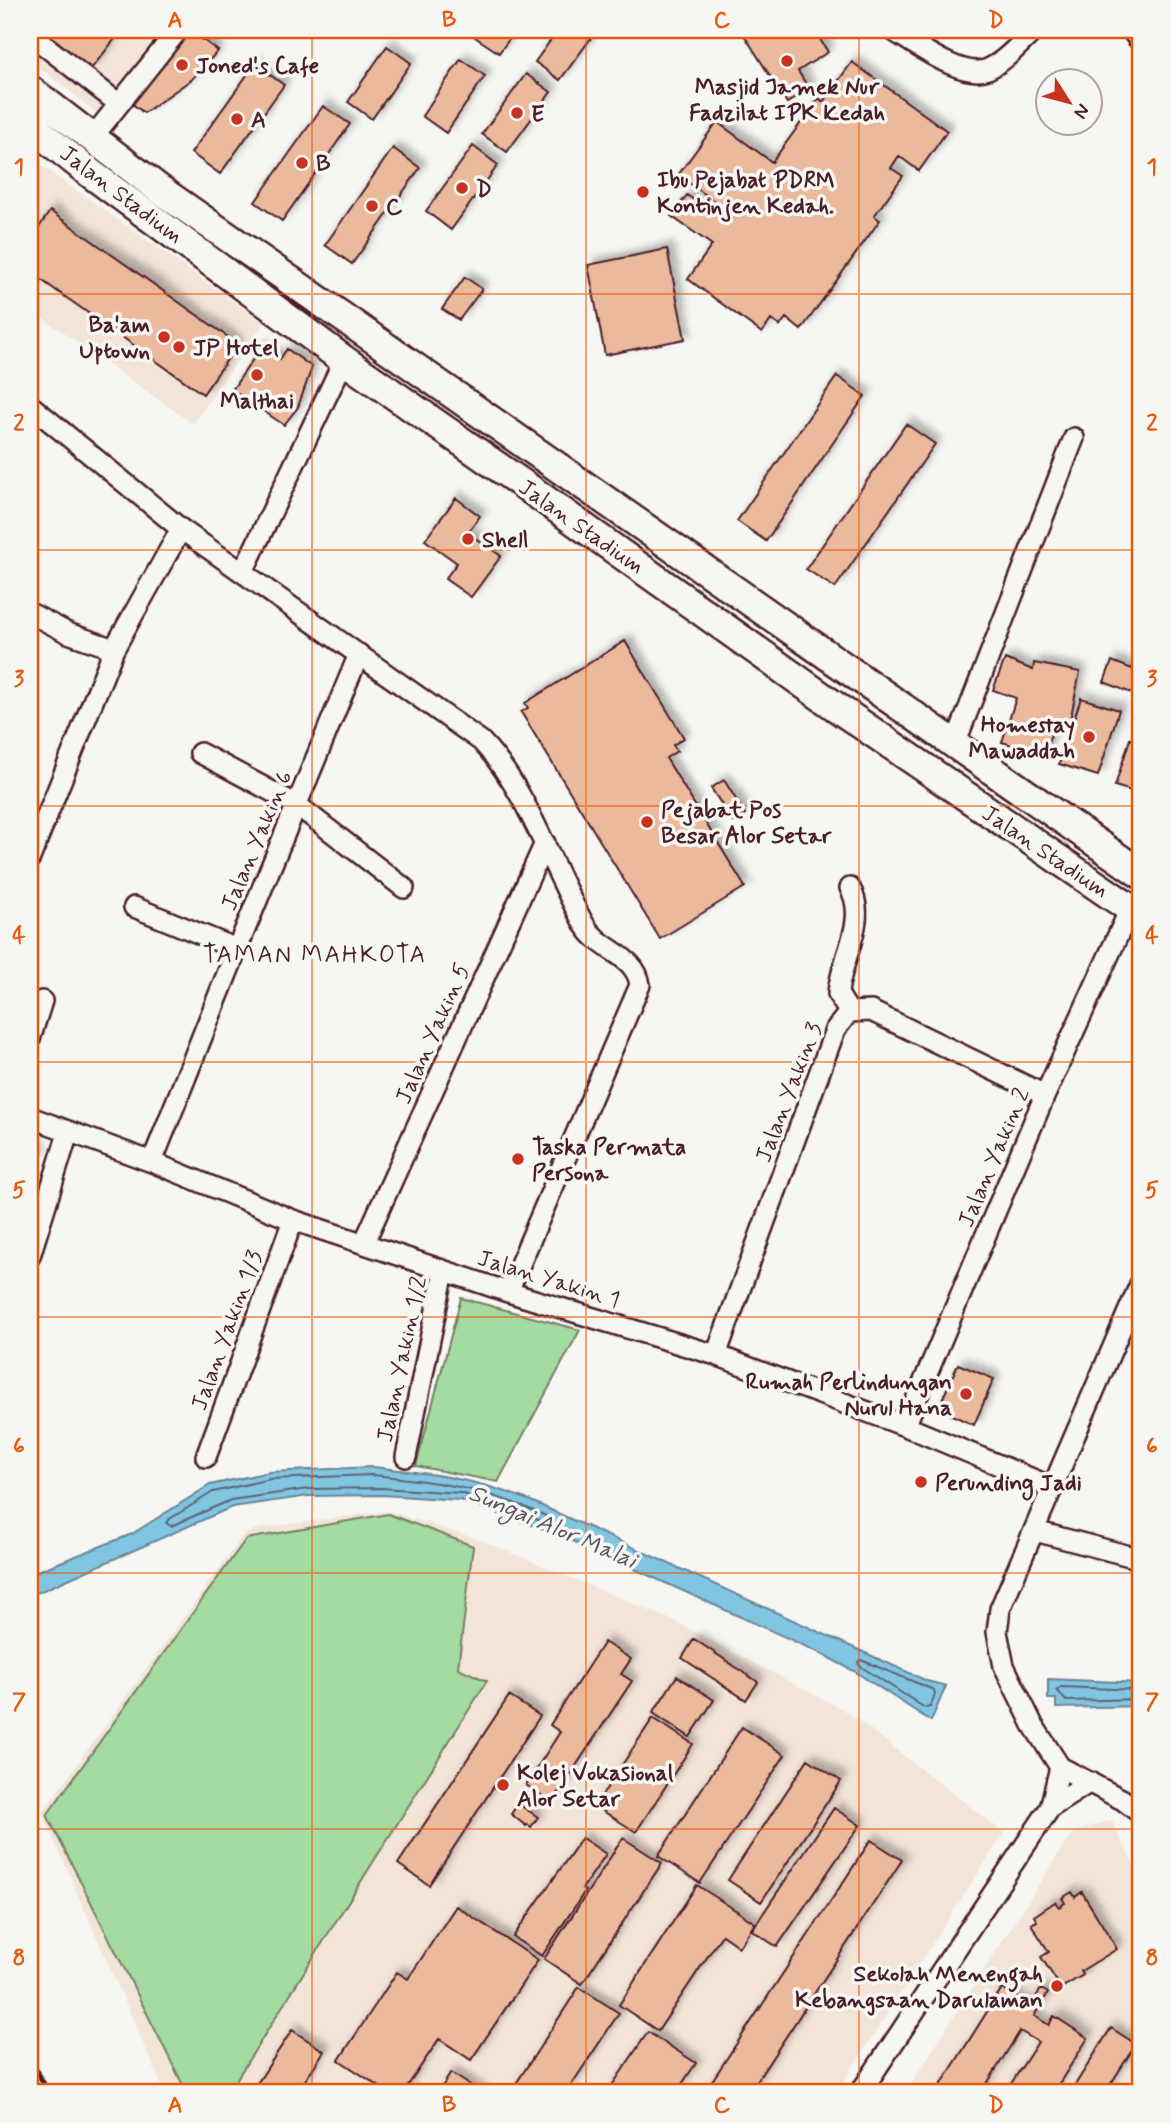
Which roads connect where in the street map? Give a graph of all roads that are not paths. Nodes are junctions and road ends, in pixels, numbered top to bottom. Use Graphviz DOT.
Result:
graph roads {
  1 [pos="178,30"];
  2 [pos="892,30"];
  3 [pos="1035,30"];
  4 [pos="1131,30"];
  5 [pos="30,34"];
  6 [pos="1141,42"];
  7 [pos="30,90"];
  8 [pos="119,104"];
  9 [pos="30,125"];
  10 [pos="92,138"];
  11 [pos="344,360"];
  12 [pos="30,405"];
  13 [pos="1074,438"];
  14 [pos="181,529"];
  15 [pos="243,572"];
  16 [pos="30,613"];
  17 [pos="114,649"];
  18 [pos="359,654"];
  19 [pos="955,744"];
  20 [pos="200,753"];
  21 [pos="298,805"];
  22 [pos="545,843"];
  23 [pos="30,858"];
  24 [pos="1140,869"];
  25 [pos="404,888"];
  26 [pos="850,888"];
  27 [pos="134,907"];
  28 [pos="1135,913"];
  29 [pos="237,949"];
  30 [pos="42,1001"];
  31 [pos="849,1012"];
  32 [pos="30,1039"];
  33 [pos="1045,1095"];
  34 [pos="30,1118"];
  35 [pos="68,1133"];
  36 [pos="152,1162"];
  37 [pos="293,1220"];
  38 [pos="364,1242"];
  39 [pos="30,1256"];
  40 [pos="444,1271"];
  41 [pos="1141,1282"];
  42 [pos="508,1292"];
  43 [pos="716,1355"];
  44 [pos="905,1426"];
  45 [pos="206,1457"];
  46 [pos="405,1457"];
  47 [pos="1054,1488"];
  48 [pos="1035,1531"];
  49 [pos="1141,1559"];
  50 [pos="1060,1767"];
  51 [pos="1090,1782"];
  52 [pos="1050,1808"];
  53 [pos="1141,1814"];
  54 [pos="860,2093"];
  1 -- 8 [label="street"];
  2 -- 3 [label="street"];
  4 -- 6 [label="street"];
  5 -- 8 [label="street"];
  7 -- 10 [label="main road, Jalan Stadium"];
  8 -- 10 [label="street"];
  9 -- 11 [label="main road, Jalan Stadium"];
  10 -- 19 [label="main road, Jalan Stadium"];
  11 -- 15 [label="street"];
  11 -- 28 [label="main road, Jalan Stadium"];
  12 -- 14 [label="street"];
  13 -- 19 [label="street"];
  14 -- 15 [label="street"];
  14 -- 17 [label="street"];
  15 -- 18 [label="street"];
  16 -- 17 [label="street"];
  17 -- 23 [label="street"];
  18 -- 21 [label="street, Jalan Yakin 6"];
  18 -- 22 [label="street"];
  19 -- 24 [label="main road, Jalan Stadium"];
  20 -- 21 [label="street"];
  21 -- 25 [label="street"];
  21 -- 29 [label="street, Jalan Yakin 6"];
  22 -- 38 [label="street, Jalan Yakin 5"];
  22 -- 42 [label="street"];
  26 -- 31 [label="street"];
  27 -- 29 [label="street"];
  28 -- 33 [label="street, Jalan Yakin 2"];
  29 -- 36 [label="street, Jalan Yakin 6"];
  30 -- 32 [label="street"];
  31 -- 33 [label="street, Jalan Yakin 3"];
  31 -- 43 [label="street, Jalan Yakin 3"];
  33 -- 44 [label="street, Jalan Yakin 2"];
  34 -- 35 [label="street, Jalan Yakin 1"];
  35 -- 36 [label="street, Jalan Yakin 1"];
  35 -- 39 [label="street"];
  36 -- 37 [label="street, Jalan Yakin 1"];
  37 -- 38 [label="street, Jalan Yakin 1"];
  37 -- 45 [label="street, Jalan Yakin 1/3"];
  38 -- 40 [label="street, Jalan Yakin 1"];
  40 -- 42 [label="street, Jalan Yakin 1"];
  40 -- 46 [label="street, Jalan Yakin 1/2"];
  41 -- 47 [label="street"];
  42 -- 43 [label="street, Jalan Yakin 1"];
  43 -- 44 [label="street, Jalan Yakin 1"];
  44 -- 47 [label="street, Jalan Yakin 1"];
  47 -- 48 [label="street"];
  48 -- 49 [label="street"];
  48 -- 50 [label="street"];
  50 -- 51 [label="street"];
  50 -- 52 [label="street"];
  51 -- 52 [label="street"];
  51 -- 53 [label="street"];
  52 -- 54 [label="street"];
}
